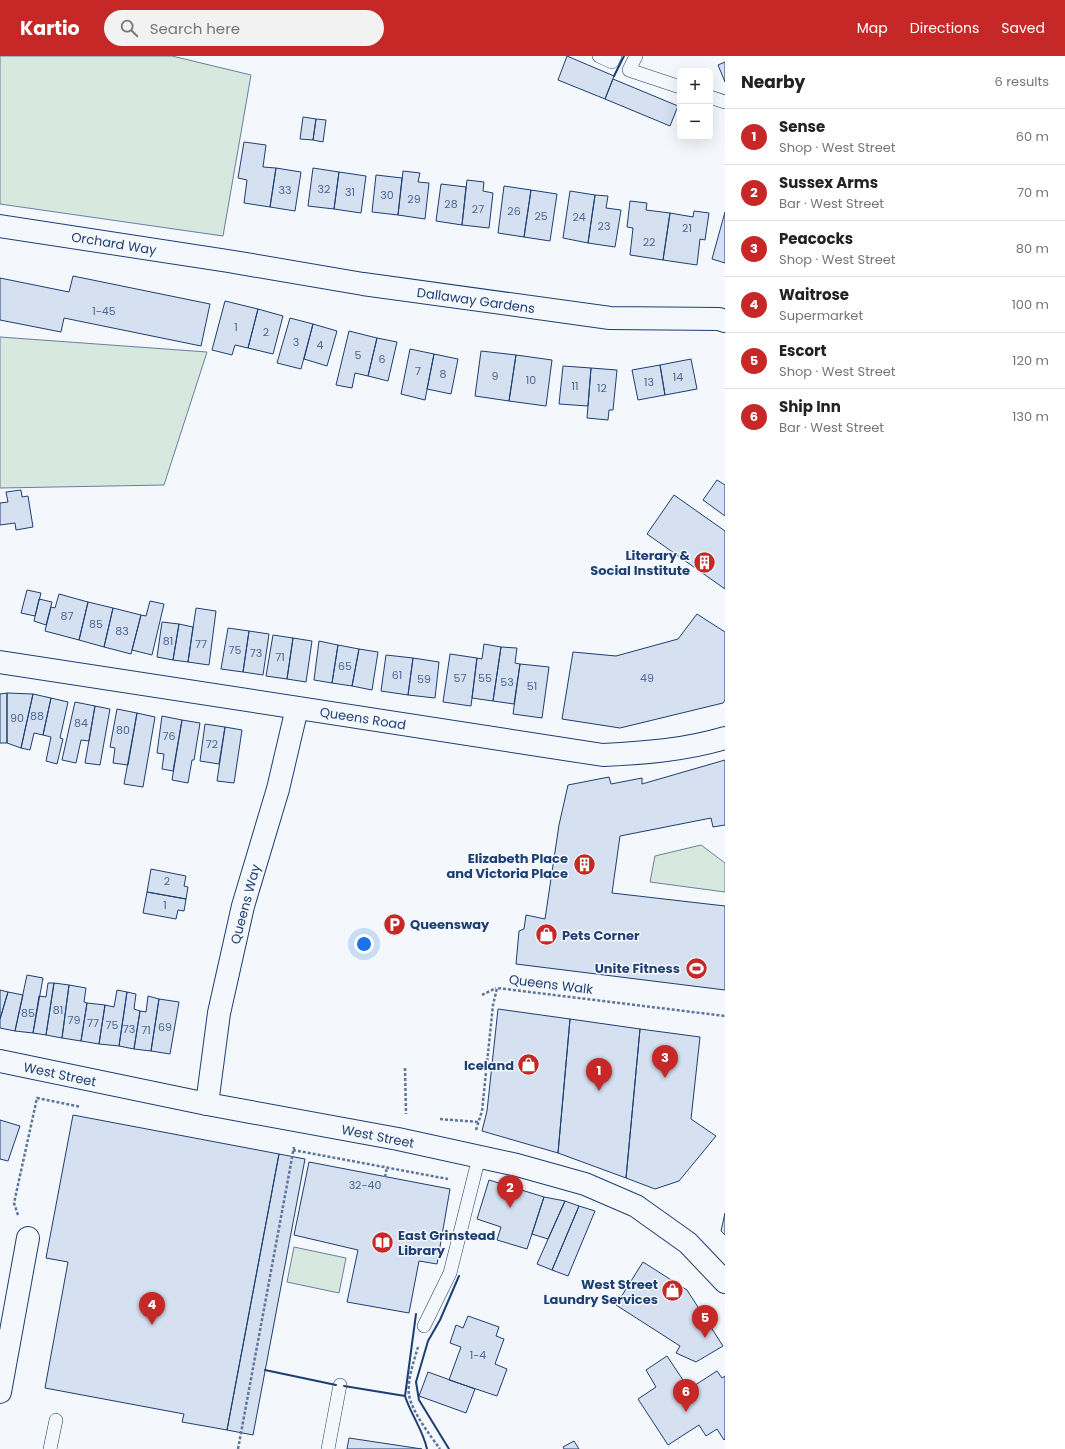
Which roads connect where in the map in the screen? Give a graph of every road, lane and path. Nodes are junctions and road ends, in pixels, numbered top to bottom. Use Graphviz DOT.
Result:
graph roads {
  1 [pos="599,56"];
  2 [pos="615,56"];
  3 [pos="636,56"];
  4 [pos="677,86"];
  5 [pos="713,98"];
  6 [pos="725,102"];
  7 [pos="0,226"];
  8 [pos="228,261"];
  9 [pos="725,321"];
  10 [pos="0,662"];
  11 [pos="298,708"];
  12 [pos="725,738"];
  13 [pos="497,988"];
  14 [pos="482,995"];
  15 [pos="725,1016"];
  16 [pos="0,1062"];
  17 [pos="405,1068"];
  18 [pos="207,1104"];
  19 [pos="88,1108"];
  20 [pos="406,1117"];
  21 [pos="295,1143"];
  22 [pos="293,1150"];
  23 [pos="474,1156"];
  24 [pos="387,1168"];
  25 [pos="385,1177"];
  26 [pos="473,1184"];
  27 [pos="28,1238"];
  28 [pos="725,1282"];
  29 [pos="424,1326"];
  30 [pos="340,1385"];
  31 [pos="0,1392"];
  32 [pos="56,1420"];
  33 [pos="50,1449"];
  34 [pos="238,1449"];
  35 [pos="328,1449"];
  36 [pos="440,1449"];
  1 -- 2 [label="lane"];
  3 -- 4 [label="lane"];
  5 -- 6 [label="lane"];
  7 -- 8 [label="street, Orchard Way"];
  8 -- 9 [label="street, Dallaway Gardens"];
  10 -- 11 [label="street, Queens Road"];
  11 -- 12 [label="street, Queens Road"];
  11 -- 18 [label="street, Queens Way"];
  13 -- 14 [label="path"];
  13 -- 15 [label="path, Queens Walk"];
  13 -- 23 [label="path, Queens Walk"];
  16 -- 18 [label="street, West Street"];
  17 -- 20 [label="path"];
  18 -- 23 [label="street, West Street"];
  19 -- 27 [label="path"];
  21 -- 22 [label="path"];
  22 -- 24 [label="path"];
  22 -- 34 [label="path"];
  23 -- 26 [label="lane"];
  23 -- 28 [label="street, West Street"];
  24 -- 25 [label="path"];
  24 -- 26 [label="path"];
  26 -- 29 [label="lane"];
  27 -- 31 [label="street"];
  29 -- 36 [label="path"];
  30 -- 35 [label="lane"];
  32 -- 33 [label="lane"];
}
